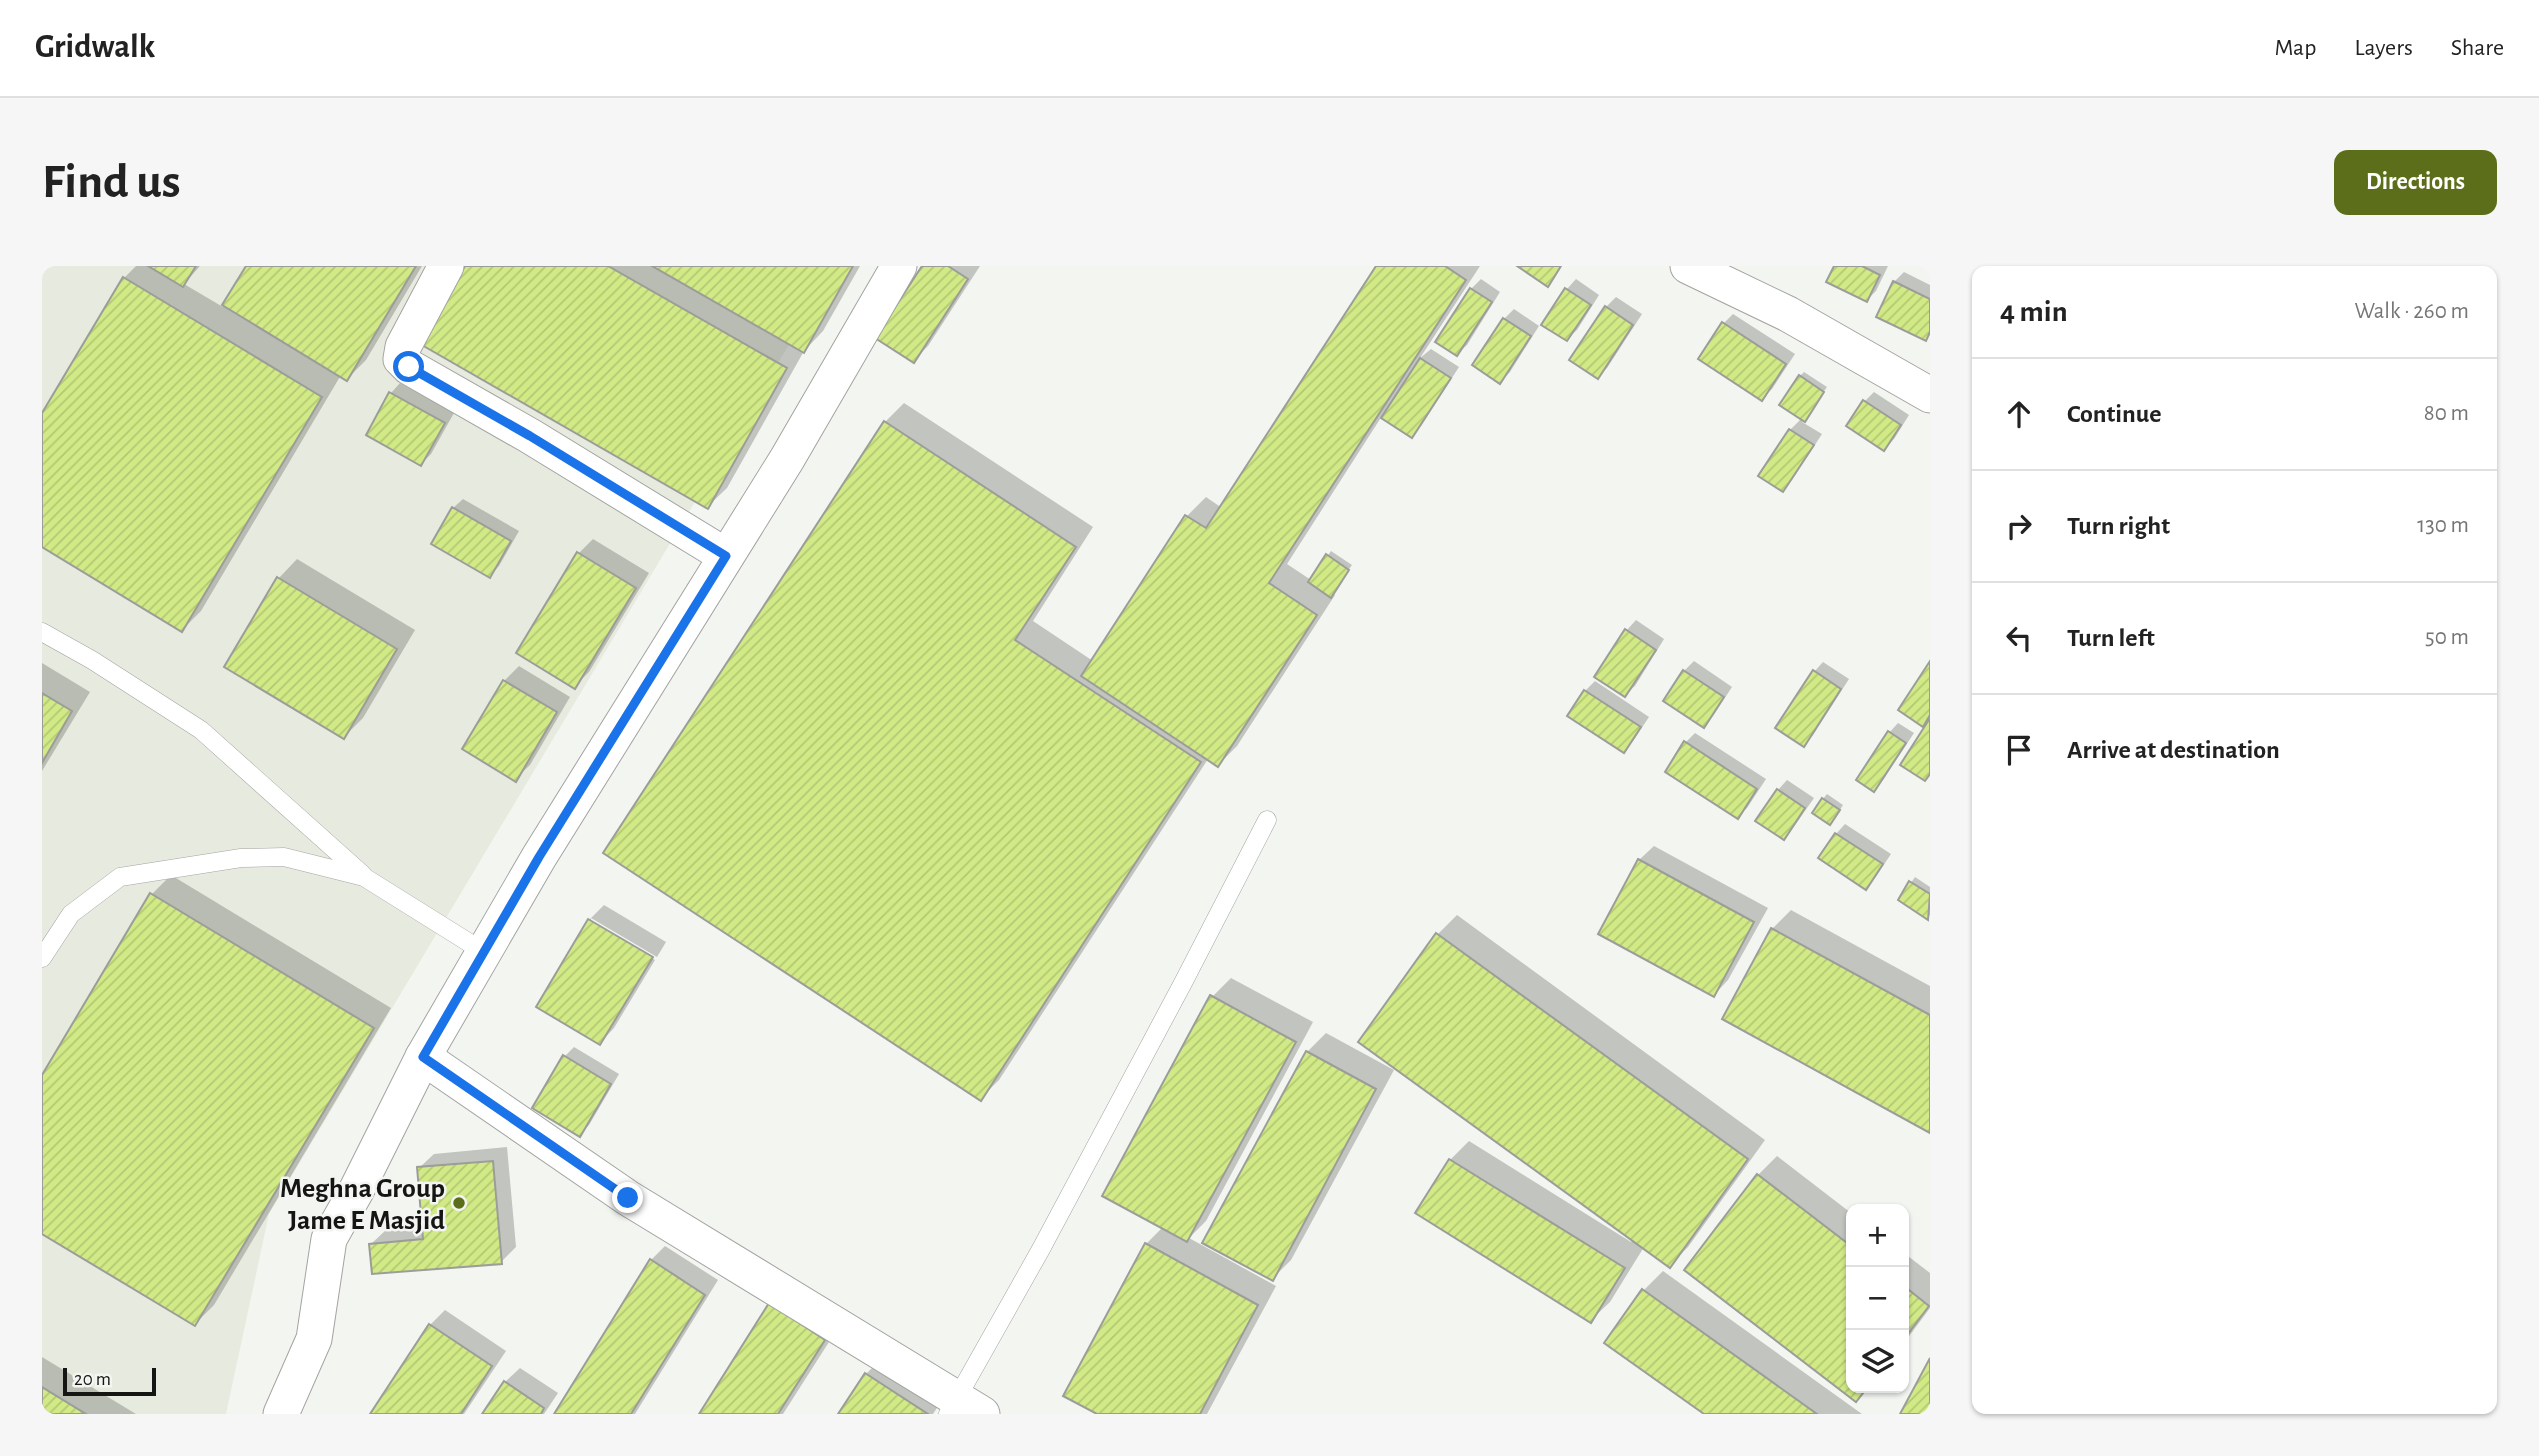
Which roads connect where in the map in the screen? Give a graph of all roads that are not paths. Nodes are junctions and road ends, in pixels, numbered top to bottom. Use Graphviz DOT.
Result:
graph roads {
  1 [pos="446,266"];
  2 [pos="899,266"];
  3 [pos="1688,266"];
  4 [pos="1930,395"];
  5 [pos="726,556"];
  6 [pos="42,632"];
  7 [pos="1267,820"];
  8 [pos="364,877"];
  9 [pos="484,952"];
  10 [pos="42,958"];
  11 [pos="423,1057"];
  12 [pos="962,1409"];
  13 [pos="281,1414"];
  1 -- 5 [label="street"];
  2 -- 5 [label="street"];
  3 -- 4 [label="street"];
  5 -- 9 [label="street"];
  6 -- 8 [label="lane"];
  7 -- 12 [label="lane"];
  8 -- 9 [label="lane"];
  8 -- 10 [label="lane"];
  9 -- 11 [label="street"];
  11 -- 12 [label="street"];
  11 -- 13 [label="street"];
}
